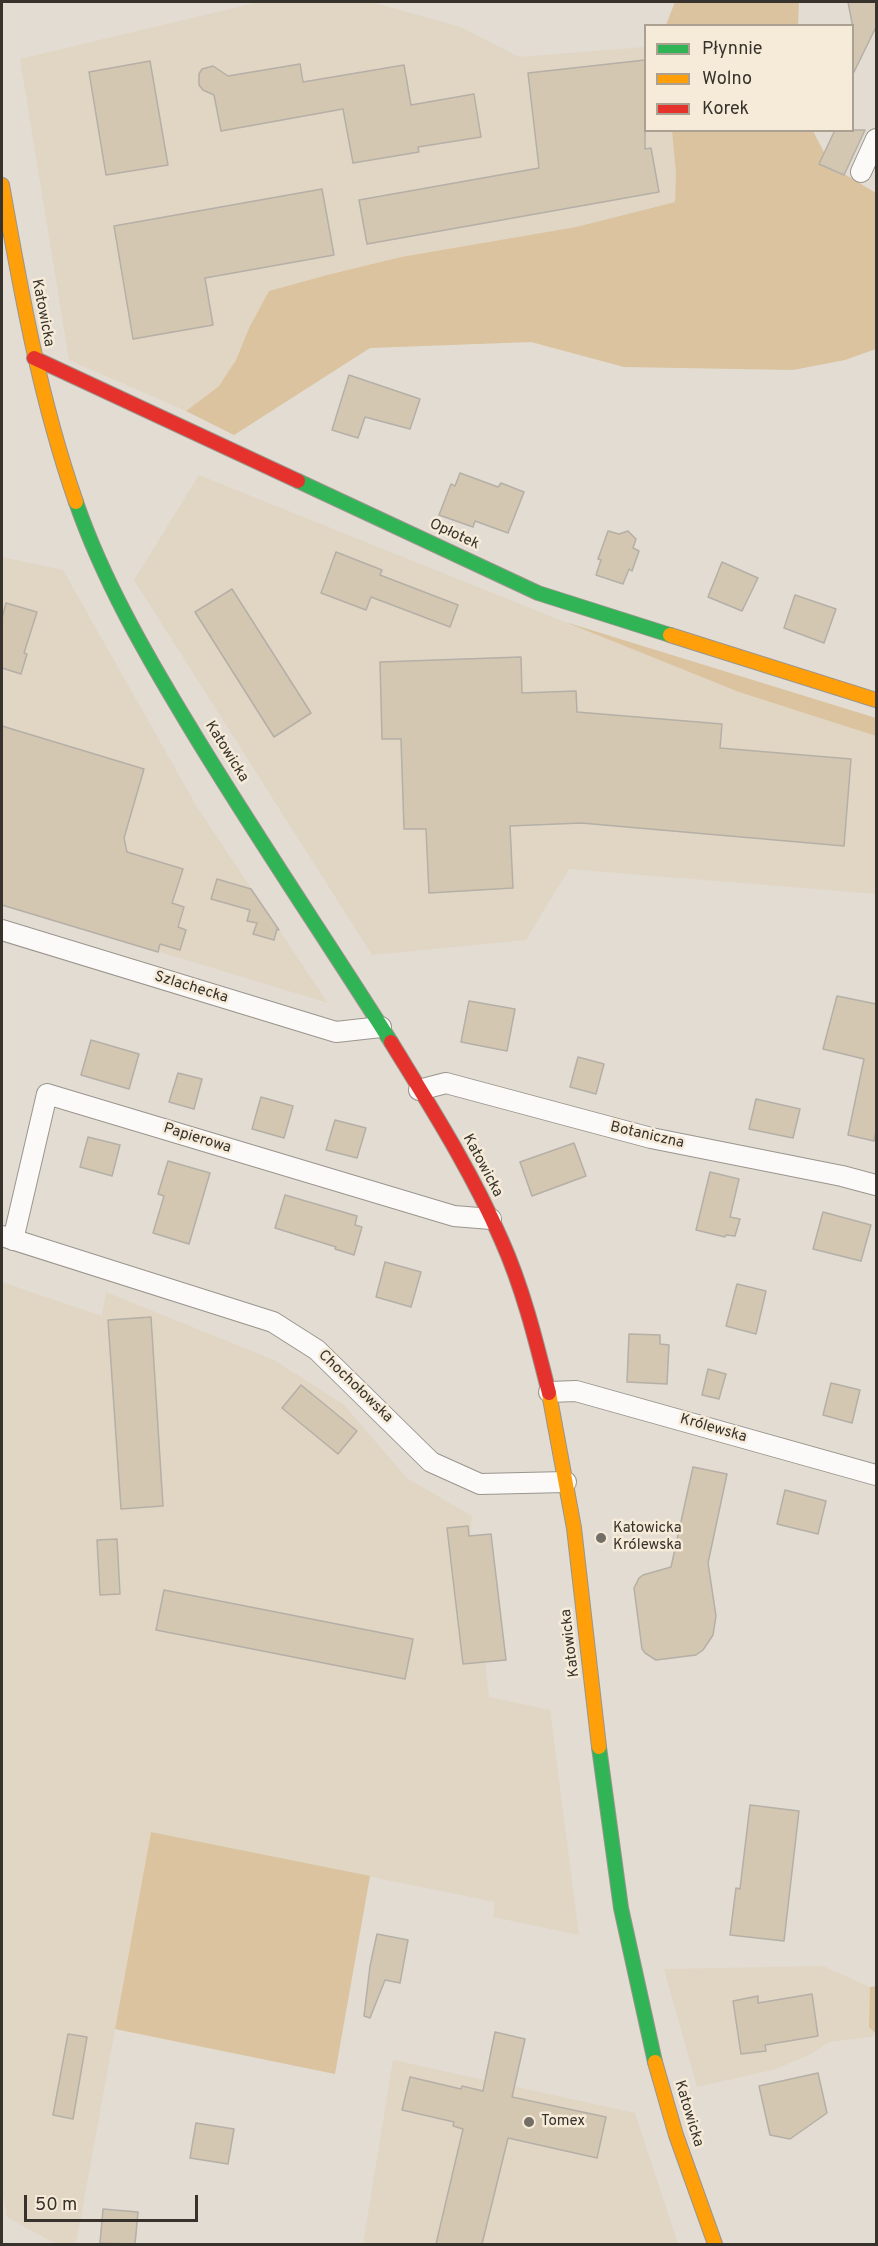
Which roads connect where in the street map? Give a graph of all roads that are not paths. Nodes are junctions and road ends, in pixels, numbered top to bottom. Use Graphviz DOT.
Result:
graph roads {
  1 [pos="876,139"];
  2 [pos="861,172"];
  3 [pos="2,185"];
  4 [pos="34,358"];
  5 [pos="876,700"];
  6 [pos="2,930"];
  7 [pos="381,1027"];
  8 [pos="419,1090"];
  9 [pos="876,1185"];
  10 [pos="491,1219"];
  11 [pos="7,1238"];
  12 [pos="549,1392"];
  13 [pos="876,1475"];
  14 [pos="566,1482"];
  15 [pos="715,2244"];
  1 -- 2 [label="street"];
  3 -- 4 [label="street, Katowicka"];
  4 -- 5 [label="street, Opłotek"];
  4 -- 7 [label="street, Katowicka"];
  6 -- 7 [label="street, Szlachecka"];
  7 -- 8 [label="street, Katowicka"];
  8 -- 9 [label="street, Botaniczna"];
  8 -- 10 [label="street, Katowicka"];
  10 -- 11 [label="street, Papierowa"];
  10 -- 12 [label="street, Katowicka"];
  11 -- 14 [label="street, Chochołowska"];
  12 -- 13 [label="street, Królewska"];
  12 -- 14 [label="street, Katowicka"];
  14 -- 15 [label="street, Katowicka"];
}
